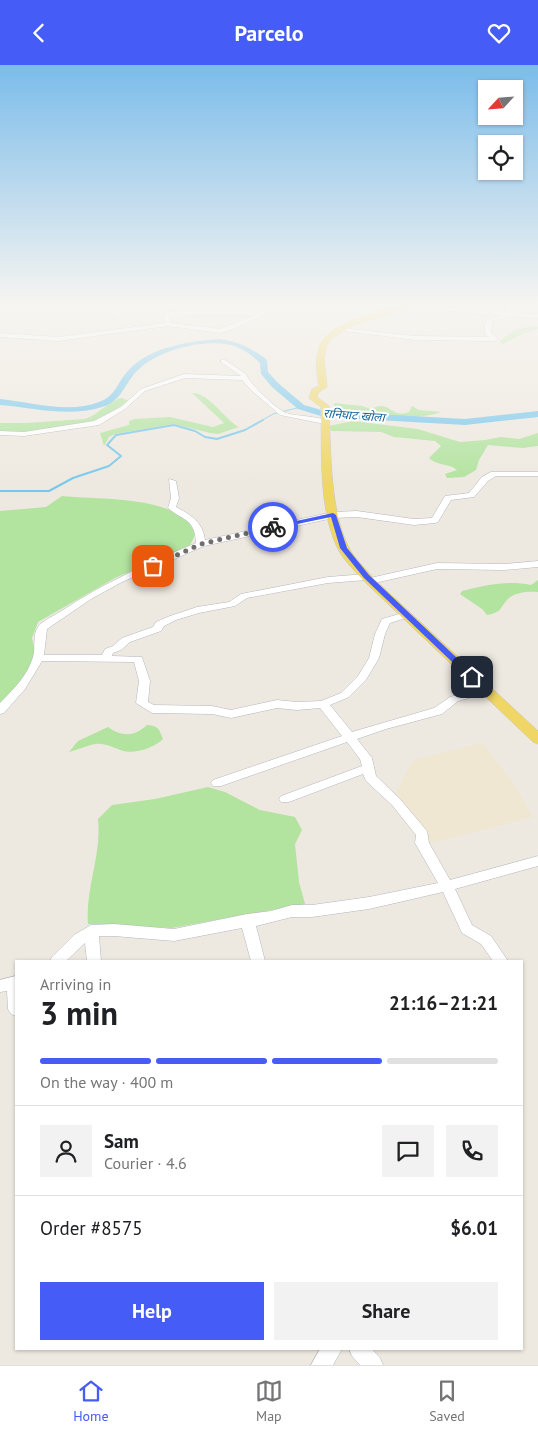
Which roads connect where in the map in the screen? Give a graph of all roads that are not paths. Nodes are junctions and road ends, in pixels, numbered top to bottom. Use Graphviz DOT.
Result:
graph roads {
  1 [pos="228,364"];
  2 [pos="320,364"];
  3 [pos="244,378"];
  4 [pos="325,422"];
  5 [pos="0,433"];
  6 [pos="538,474"];
  7 [pos="172,481"];
  8 [pos="333,515"];
  9 [pos="201,544"];
  10 [pos="538,564"];
  11 [pos="368,579"];
  12 [pos="406,615"];
  13 [pos="39,658"];
  14 [pos="106,658"];
  15 [pos="486,690"];
  16 [pos="324,704"];
  17 [pos="0,710"];
  18 [pos="351,738"];
  19 [pos="538,739"];
  20 [pos="368,768"];
  21 [pos="217,783"];
  22 [pos="285,799"];
  23 [pos="538,861"];
  24 [pos="447,886"];
  25 [pos="247,920"];
  26 [pos="92,931"];
  27 [pos="58,960"];
  28 [pos="94,960"];
  29 [pos="258,960"];
  30 [pos="500,960"];
  31 [pos="10,983"];
  32 [pos="15,1005"];
  33 [pos="331,1350"];
  34 [pos="360,1350"];
  35 [pos="321,1365"];
  36 [pos="372,1365"];
  1 -- 3 [label="street"];
  2 -- 4 [label="main road"];
  3 -- 4 [label="street"];
  3 -- 5 [label="street"];
  4 -- 8 [label="main road"];
  6 -- 8 [label="street"];
  7 -- 9 [label="street"];
  8 -- 9 [label="street"];
  8 -- 11 [label="main road"];
  9 -- 13 [label="street"];
  10 -- 11 [label="street"];
  11 -- 12 [label="main road"];
  11 -- 14 [label="street"];
  12 -- 15 [label="main road"];
  12 -- 16 [label="street"];
  13 -- 14 [label="street"];
  13 -- 17 [label="street"];
  14 -- 16 [label="street"];
  15 -- 18 [label="street"];
  15 -- 19 [label="main road"];
  16 -- 18 [label="street"];
  18 -- 20 [label="street"];
  18 -- 21 [label="street"];
  20 -- 22 [label="street"];
  20 -- 24 [label="street"];
  23 -- 24 [label="street"];
  24 -- 25 [label="street"];
  24 -- 30 [label="street"];
  25 -- 26 [label="street"];
  25 -- 29 [label="street"];
  26 -- 27 [label="street"];
  26 -- 28 [label="street"];
  31 -- 32 [label="street"];
  33 -- 35 [label="street"];
  34 -- 36 [label="street"];
}
